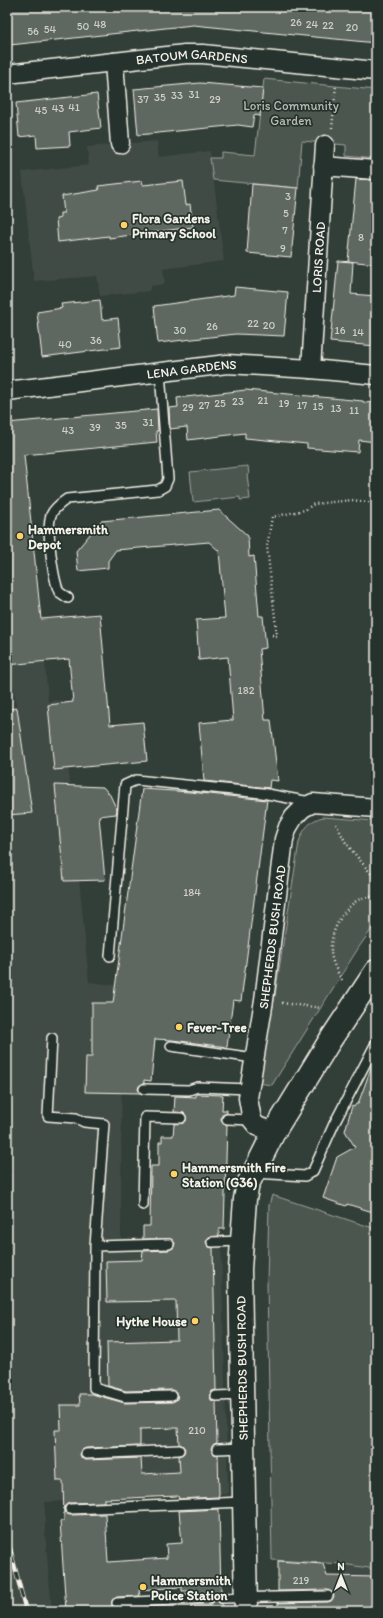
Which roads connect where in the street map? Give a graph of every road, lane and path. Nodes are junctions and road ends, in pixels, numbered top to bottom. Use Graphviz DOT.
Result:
graph roads {
  1 [pos="114,62"];
  2 [pos="338,67"];
  3 [pos="376,71"];
  4 [pos="7,74"];
  5 [pos="120,144"];
  6 [pos="325,145"];
  7 [pos="323,166"];
  8 [pos="375,170"];
  9 [pos="311,369"];
  10 [pos="160,372"];
  11 [pos="376,375"];
  12 [pos="7,391"];
  13 [pos="376,504"];
  14 [pos="68,598"];
  15 [pos="272,635"];
  16 [pos="320,804"];
  17 [pos="376,808"];
  18 [pos="376,880"];
  19 [pos="376,896"];
  20 [pos="110,956"];
  21 [pos="376,971"];
  22 [pos="342,980"];
  23 [pos="376,988"];
  24 [pos="264,1000"];
  25 [pos="357,1001"];
  26 [pos="321,1008"];
  27 [pos="52,1038"];
  28 [pos="376,1043"];
  29 [pos="171,1046"];
  30 [pos="254,1058"];
  31 [pos="144,1089"];
  32 [pos="249,1089"];
  33 [pos="181,1118"];
  34 [pos="227,1119"];
  35 [pos="252,1120"];
  36 [pos="274,1132"];
  37 [pos="253,1173"];
  38 [pos="143,1205"];
  39 [pos="242,1241"];
  40 [pos="212,1242"];
  41 [pos="169,1244"];
  42 [pos="95,1246"];
  43 [pos="242,1395"];
  44 [pos="172,1396"];
  45 [pos="216,1396"];
  46 [pos="244,1448"];
  47 [pos="218,1449"];
  48 [pos="179,1450"];
  49 [pos="86,1454"];
  50 [pos="244,1502"];
  51 [pos="70,1509"];
  52 [pos="328,1596"];
  53 [pos="208,1598"];
  54 [pos="222,1598"];
  55 [pos="117,1603"];
  56 [pos="246,1604"];
  1 -- 2 [label="street, BATOUM GARDENS"];
  1 -- 4 [label="street, BATOUM GARDENS"];
  1 -- 5 [label="street"];
  2 -- 3 [label="street, BATOUM GARDENS"];
  2 -- 6 [label="path"];
  6 -- 7 [label="street, LORIS ROAD"];
  7 -- 8 [label="street"];
  7 -- 9 [label="street, LORIS ROAD"];
  9 -- 10 [label="street, LENA GARDENS"];
  9 -- 11 [label="street, LENA GARDENS"];
  10 -- 12 [label="street, LENA GARDENS"];
  10 -- 14 [label="lane"];
  13 -- 15 [label="path"];
  16 -- 17 [label="street"];
  16 -- 18 [label="path"];
  16 -- 20 [label="lane"];
  16 -- 24 [label="street, SHEPHERDS BUSH ROAD"];
  19 -- 22 [label="path"];
  21 -- 25 [label="main road, SHEPHERDS BUSH ROAD"];
  23 -- 25 [label="street"];
  24 -- 26 [label="path"];
  24 -- 30 [label="street, SHEPHERDS BUSH ROAD"];
  25 -- 36 [label="main road, SHEPHERDS BUSH ROAD"];
  27 -- 42 [label="lane"];
  28 -- 37 [label="lane"];
  29 -- 30 [label="lane"];
  30 -- 32 [label="street, SHEPHERDS BUSH ROAD"];
  31 -- 32 [label="lane"];
  32 -- 35 [label="street, SHEPHERDS BUSH ROAD"];
  33 -- 38 [label="lane"];
  34 -- 35 [label="lane"];
  35 -- 36 [label="street"];
  36 -- 37 [label="main road, SHEPHERDS BUSH ROAD"];
  37 -- 39 [label="main road, SHEPHERDS BUSH ROAD"];
  39 -- 40 [label="lane"];
  39 -- 43 [label="main road, SHEPHERDS BUSH ROAD"];
  41 -- 42 [label="lane"];
  42 -- 44 [label="lane"];
  43 -- 45 [label="lane"];
  43 -- 46 [label="main road, SHEPHERDS BUSH ROAD"];
  46 -- 47 [label="lane"];
  46 -- 50 [label="main road, SHEPHERDS BUSH ROAD"];
  48 -- 49 [label="lane"];
  50 -- 51 [label="lane"];
  50 -- 56 [label="main road, SHEPHERDS BUSH ROAD"];
  52 -- 56 [label="lane"];
  53 -- 55 [label="lane"];
  54 -- 56 [label="lane"];
}
